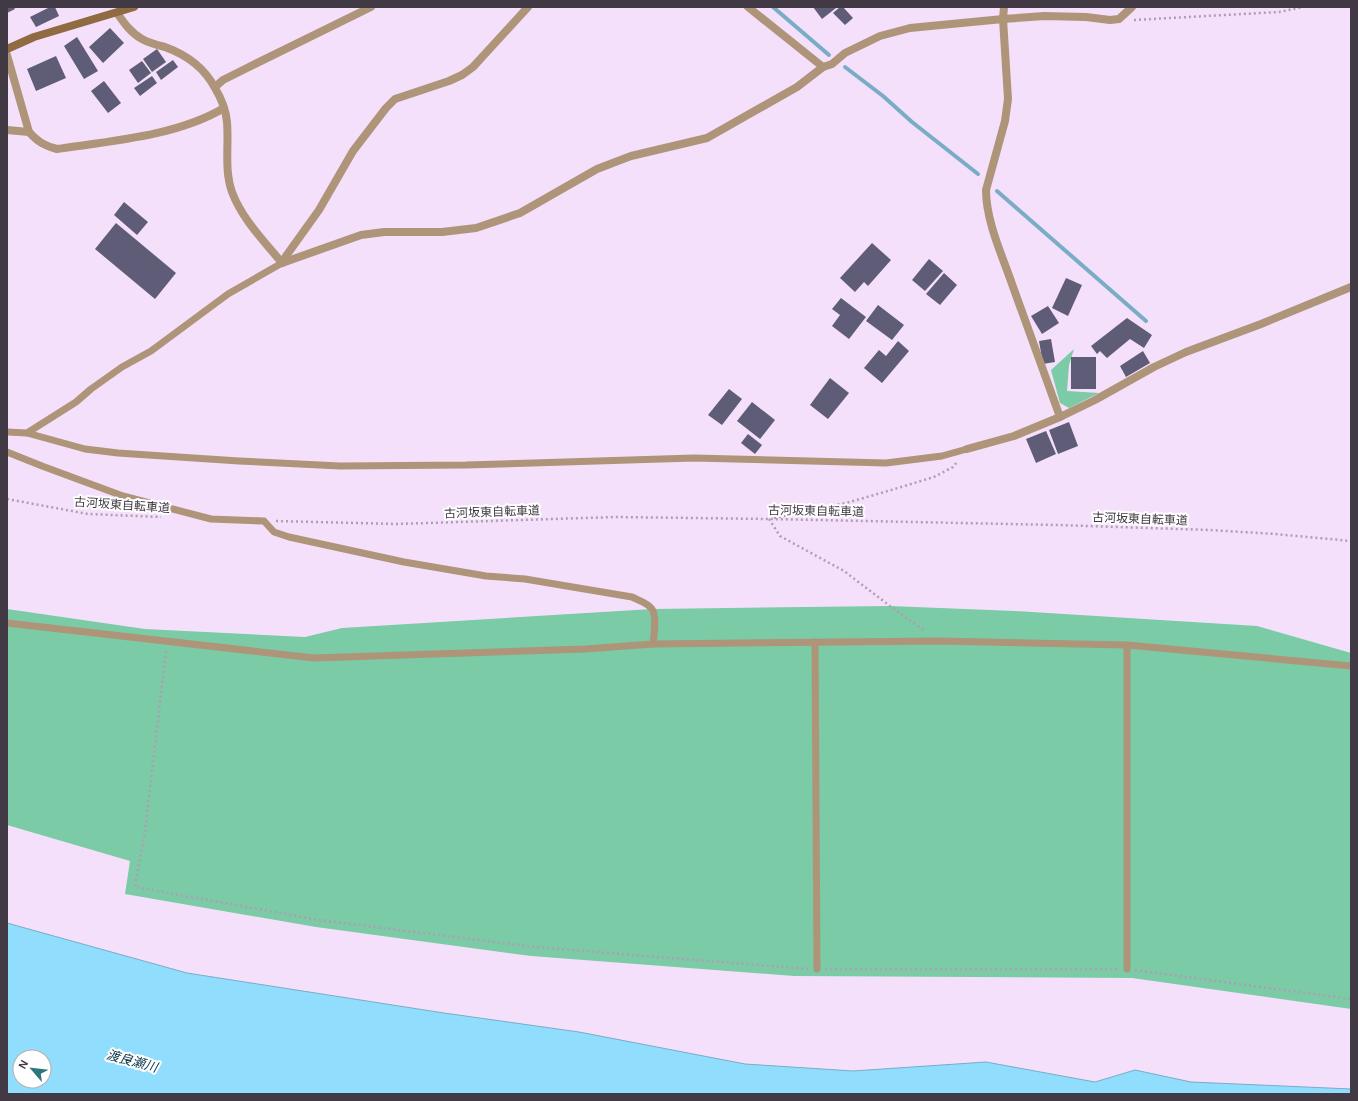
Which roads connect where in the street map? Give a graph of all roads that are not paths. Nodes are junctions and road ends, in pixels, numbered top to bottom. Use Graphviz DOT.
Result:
graph roads {
  1 [pos="134,7"];
  2 [pos="371,7"];
  3 [pos="528,7"];
  4 [pos="748,7"];
  5 [pos="1004,7"];
  6 [pos="1132,7"];
  7 [pos="117,13"];
  8 [pos="1003,19"];
  9 [pos="7,49"];
  10 [pos="7,55"];
  11 [pos="823,67"];
  12 [pos="215,87"];
  13 [pos="224,108"];
  14 [pos="7,130"];
  15 [pos="29,132"];
  16 [pos="282,263"];
  17 [pos="1351,287"];
  18 [pos="1060,417"];
  19 [pos="7,432"];
  20 [pos="27,433"];
  21 [pos="967,449"];
  22 [pos="7,452"];
  23 [pos="7,623"];
  24 [pos="814,642"];
  25 [pos="653,644"];
  26 [pos="1127,645"];
  27 [pos="1351,666"];
  28 [pos="1127,969"];
  29 [pos="817,970"];
  1 -- 7 [label="street"];
  2 -- 12 [label="street"];
  3 -- 16 [label="street"];
  4 -- 11 [label="street"];
  5 -- 8 [label="street"];
  6 -- 8 [label="street"];
  7 -- 9 [label="street"];
  7 -- 12 [label="street"];
  8 -- 11 [label="street"];
  8 -- 18 [label="street"];
  10 -- 15 [label="street"];
  11 -- 16 [label="street"];
  12 -- 13 [label="street"];
  13 -- 15 [label="street"];
  13 -- 16 [label="street"];
  14 -- 15 [label="street"];
  16 -- 20 [label="lane"];
  17 -- 18 [label="street"];
  18 -- 21 [label="street"];
  19 -- 20 [label="lane"];
  20 -- 21 [label="lane"];
  22 -- 25 [label="lane"];
  23 -- 25 [label="lane"];
  24 -- 25 [label="lane"];
  24 -- 26 [label="lane"];
  24 -- 29 [label="lane"];
  26 -- 27 [label="lane"];
  26 -- 28 [label="lane"];
}
